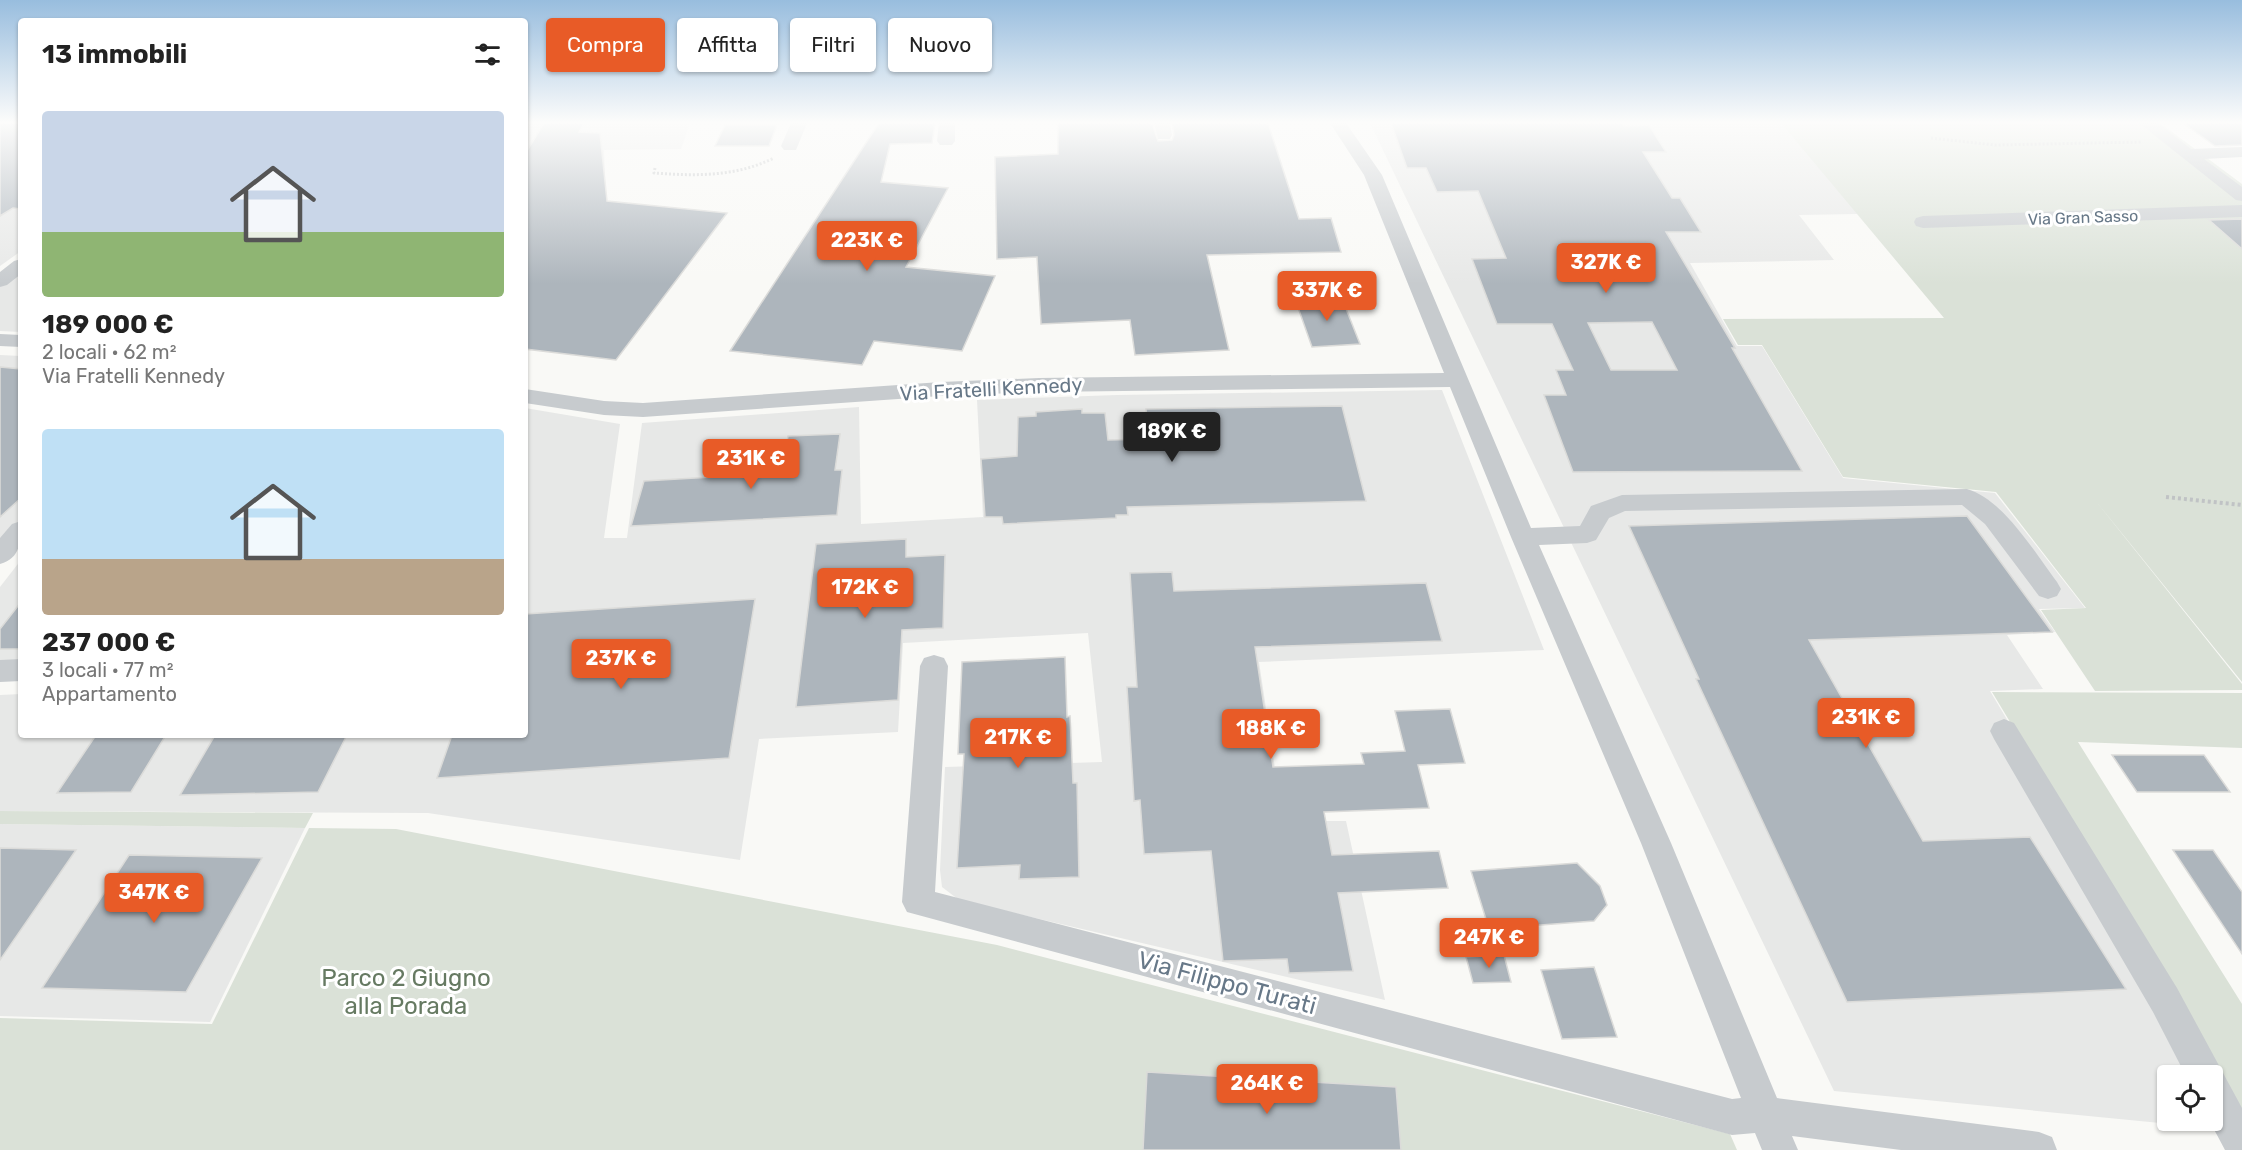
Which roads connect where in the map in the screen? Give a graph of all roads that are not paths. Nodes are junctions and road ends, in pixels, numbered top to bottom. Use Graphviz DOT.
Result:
graph roads {
  1 [pos="1373,177"];
  2 [pos="2218,177"];
  3 [pos="2242,196"];
  4 [pos="2242,211"];
  5 [pos="1923,222"];
  6 [pos="18,268"];
  7 [pos="0,281"];
  8 [pos="0,340"];
  9 [pos="18,341"];
  10 [pos="1459,380"];
  11 [pos="528,396"];
  12 [pos="18,534"];
  13 [pos="1523,537"];
  14 [pos="0,555"];
  15 [pos="2048,589"];
  16 [pos="934,666"];
  17 [pos="18,670"];
  18 [pos="0,671"];
  19 [pos="2004,731"];
  20 [pos="2199,1065"];
  21 [pos="2223,1110"];
  22 [pos="1773,1132"];
  23 [pos="2242,1145"];
  24 [pos="2039,1150"];
  1 -- 10 [label="street"];
  2 -- 3 [label="street"];
  4 -- 5 [label="street, Via Gran Sasso"];
  6 -- 7 [label="street"];
  8 -- 9 [label="street"];
  10 -- 11 [label="street, Via Fratelli Kennedy"];
  10 -- 13 [label="street"];
  12 -- 14 [label="street"];
  13 -- 15 [label="street"];
  13 -- 22 [label="street"];
  16 -- 22 [label="street, Via Filippo Turati"];
  17 -- 18 [label="street"];
  19 -- 20 [label="street"];
  21 -- 23 [label="street"];
  22 -- 24 [label="street"];
}
